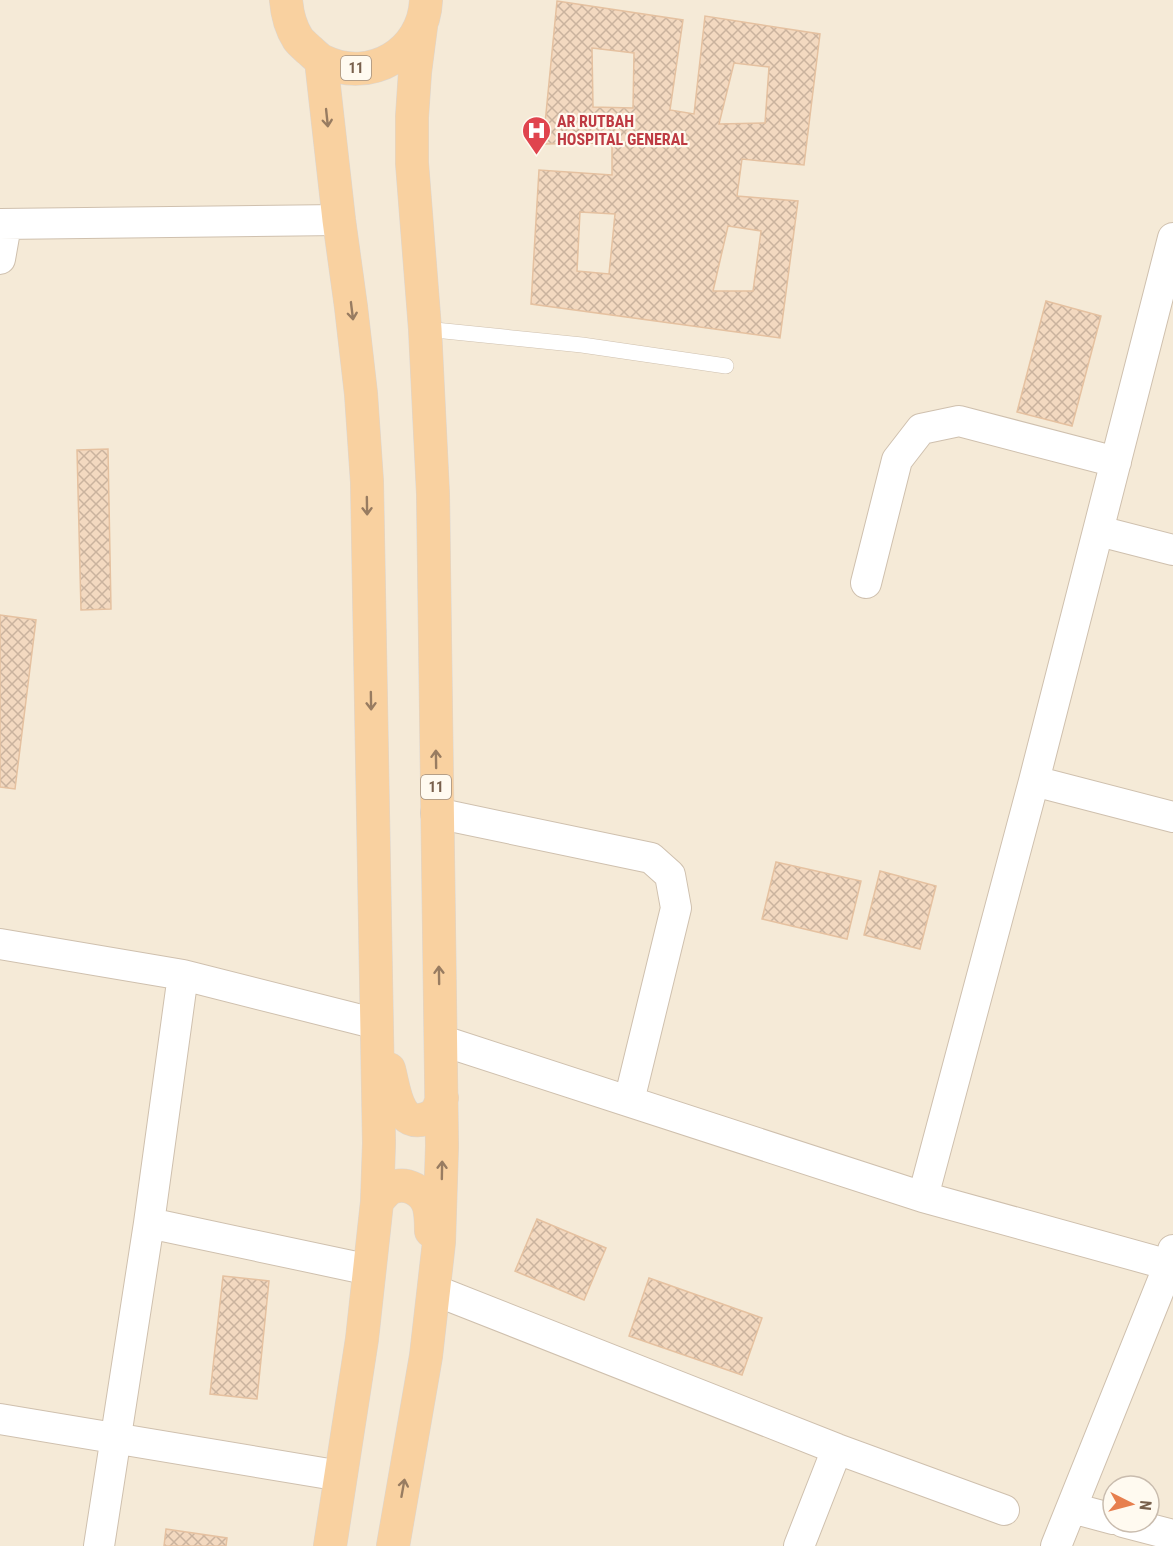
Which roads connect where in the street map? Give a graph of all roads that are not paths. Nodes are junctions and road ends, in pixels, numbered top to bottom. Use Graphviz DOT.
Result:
graph roads {
  1 [pos="286,0"];
  2 [pos="424,13"];
  3 [pos="321,60"];
  4 [pos="339,220"];
  5 [pos="3,225"];
  6 [pos="1173,238"];
  7 [pos="0,259"];
  8 [pos="425,329"];
  9 [pos="726,366"];
  10 [pos="1116,462"];
  11 [pos="1099,531"];
  12 [pos="1173,550"];
  13 [pos="866,583"];
  14 [pos="1034,781"];
  15 [pos="436,813"];
  16 [pos="1173,817"];
  17 [pos="0,944"];
  18 [pos="183,975"];
  19 [pos="377,1024"];
  20 [pos="440,1040"];
  21 [pos="442,1098"];
  22 [pos="628,1101"];
  23 [pos="923,1197"];
  24 [pos="377,1202"];
  25 [pos="149,1223"];
  26 [pos="1172,1261"];
  27 [pos="370,1270"];
  28 [pos="434,1290"];
  29 [pos="0,1419"];
  30 [pos="115,1438"];
  31 [pos="837,1449"];
  32 [pos="340,1476"];
  33 [pos="1072,1508"];
  34 [pos="1004,1510"];
  35 [pos="1101,1516"];
  36 [pos="99,1546"];
  37 [pos="330,1546"];
  38 [pos="393,1546"];
  39 [pos="799,1546"];
  40 [pos="1056,1546"];
  1 -- 3 [label="highway, 11"];
  2 -- 3 [label="highway, 11"];
  2 -- 8 [label="highway, 11"];
  3 -- 4 [label="highway, 11, one-way"];
  4 -- 5 [label="street"];
  4 -- 19 [label="highway, 11, one-way"];
  5 -- 7 [label="street"];
  6 -- 10 [label="street"];
  8 -- 9 [label="lane"];
  15 -- 8 [label="highway, 11, one-way"];
  10 -- 11 [label="street"];
  10 -- 13 [label="street"];
  11 -- 12 [label="street"];
  11 -- 14 [label="street"];
  14 -- 16 [label="street"];
  14 -- 23 [label="street"];
  20 -- 15 [label="highway, 11, one-way"];
  15 -- 22 [label="street"];
  17 -- 18 [label="street"];
  18 -- 19 [label="street"];
  18 -- 25 [label="street"];
  19 -- 21 [label="highway"];
  19 -- 24 [label="highway, 11"];
  20 -- 21 [label="highway, 11"];
  20 -- 22 [label="street"];
  28 -- 21 [label="highway, 11, one-way"];
  22 -- 23 [label="street"];
  23 -- 26 [label="street"];
  24 -- 27 [label="highway, 11"];
  24 -- 28 [label="highway"];
  25 -- 27 [label="street"];
  25 -- 30 [label="street"];
  26 -- 33 [label="street"];
  27 -- 32 [label="highway, 11"];
  28 -- 31 [label="street"];
  38 -- 28 [label="highway, 11, one-way"];
  29 -- 30 [label="street"];
  30 -- 32 [label="street"];
  30 -- 36 [label="street"];
  31 -- 34 [label="street"];
  31 -- 39 [label="street"];
  32 -- 37 [label="highway, 11"];
  33 -- 35 [label="street"];
  33 -- 40 [label="street"];
}
